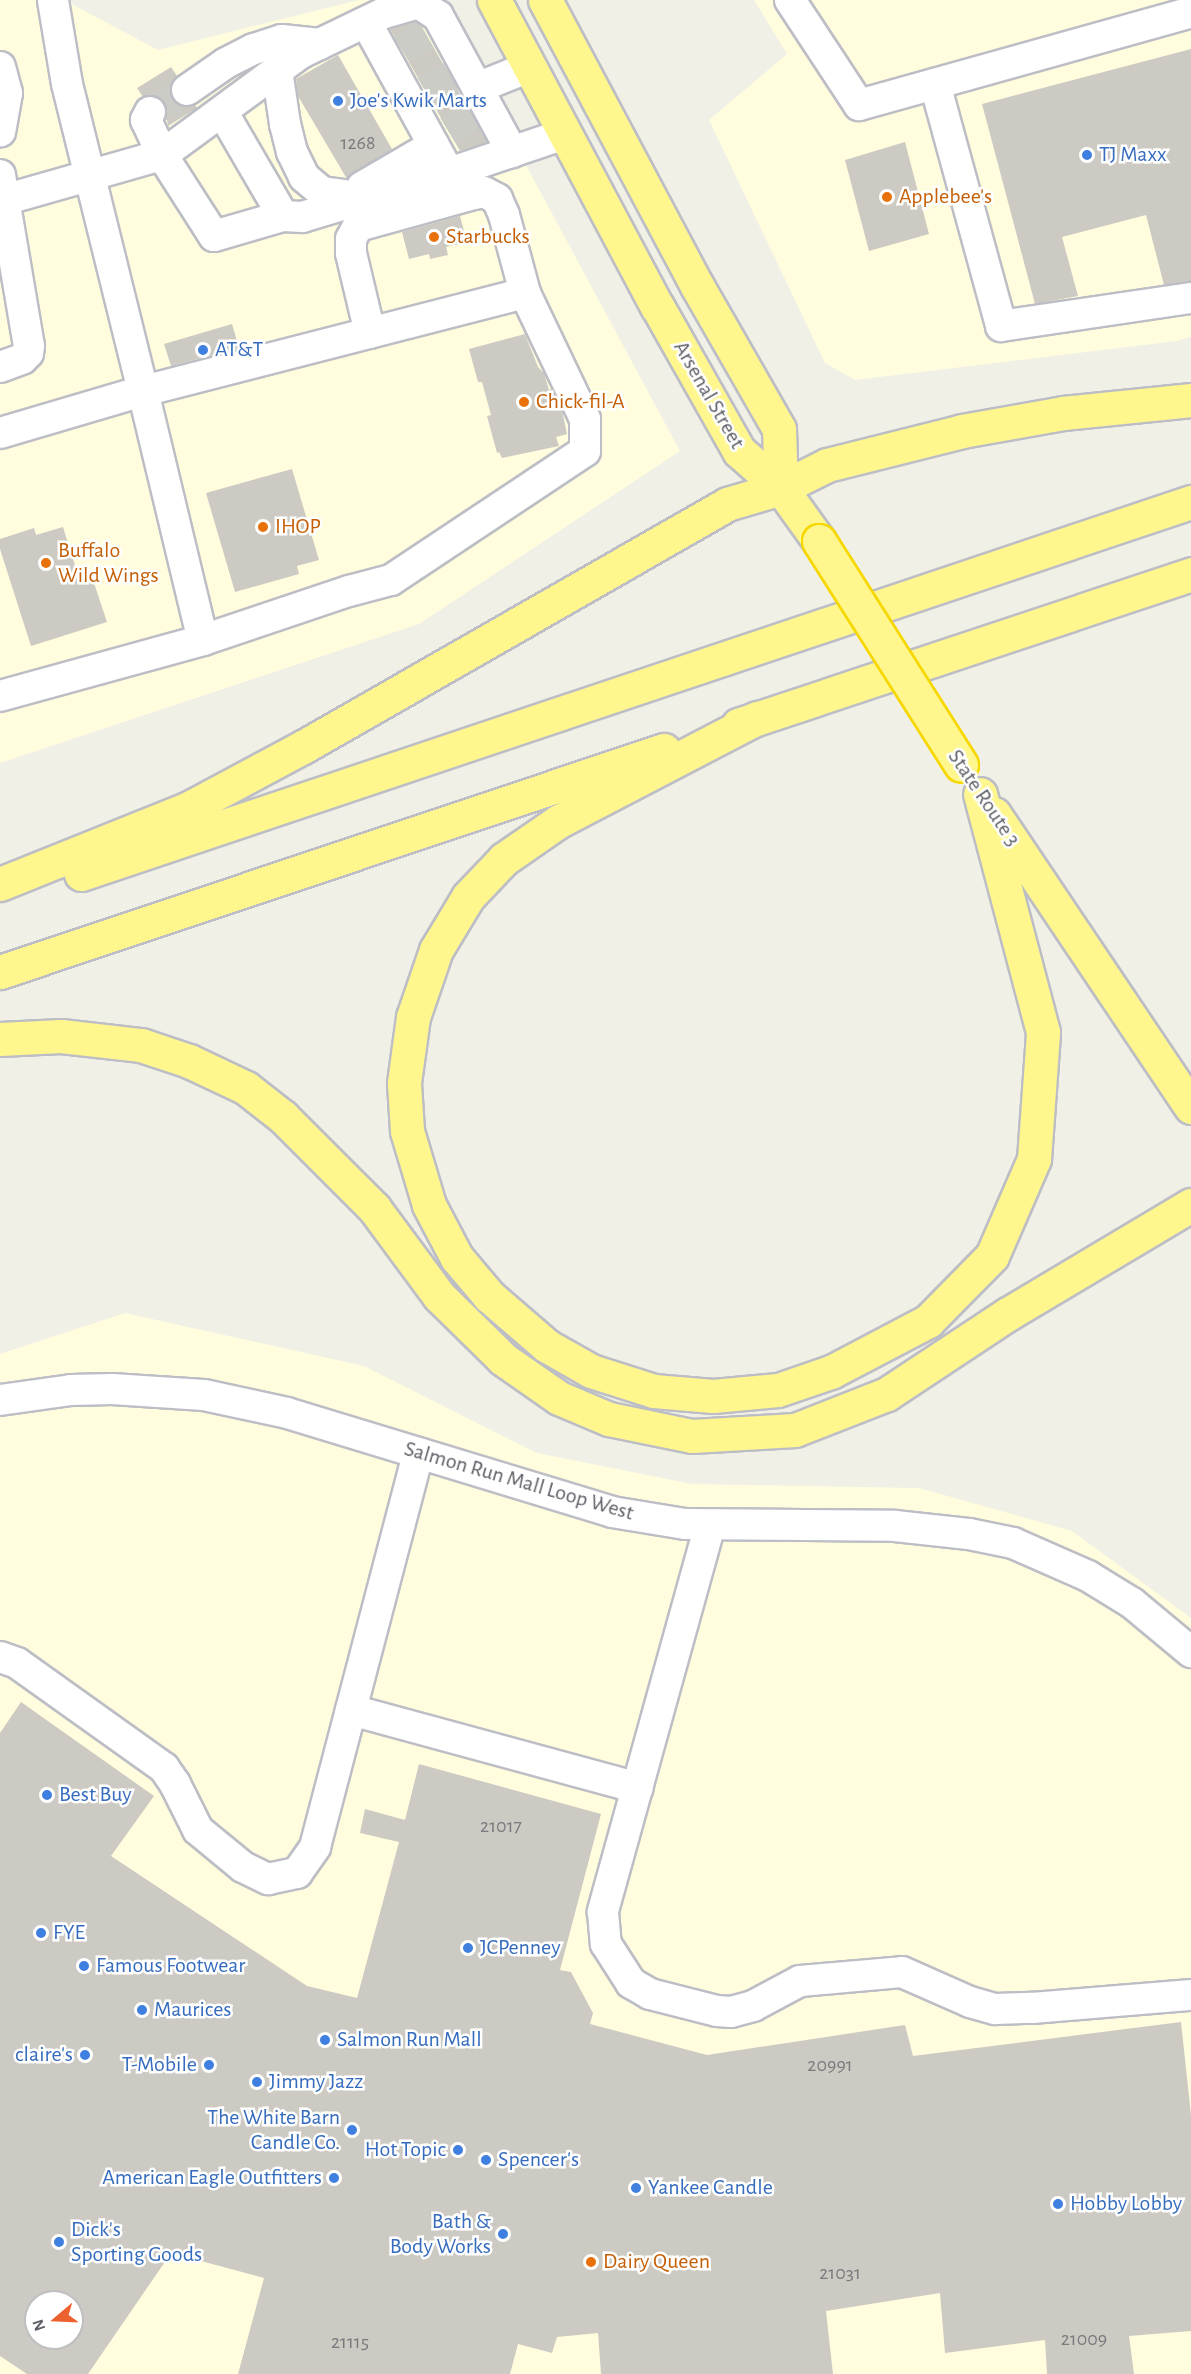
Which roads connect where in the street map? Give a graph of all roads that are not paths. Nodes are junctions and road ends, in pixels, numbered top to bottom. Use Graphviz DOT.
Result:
graph roads {
  1 [pos="53,0"];
  2 [pos="494,0"];
  3 [pos="545,0"];
  4 [pos="790,0"];
  5 [pos="1191,12"];
  6 [pos="366,22"];
  7 [pos="414,42"];
  8 [pos="320,44"];
  9 [pos="0,67"];
  10 [pos="529,67"];
  11 [pos="216,70"];
  12 [pos="278,70"];
  13 [pos="935,84"];
  14 [pos="187,90"];
  15 [pos="471,91"];
  16 [pos="228,106"];
  17 [pos="150,112"];
  18 [pos="0,131"];
  19 [pos="565,134"];
  20 [pos="438,139"];
  21 [pos="512,152"];
  22 [pos="162,156"];
  23 [pos="449,173"];
  24 [pos="89,178"];
  25 [pos="2,192"];
  26 [pos="345,200"];
  27 [pos="283,216"];
  28 [pos="525,293"];
  29 [pos="1191,298"];
  30 [pos="370,333"];
  31 [pos="0,367"];
  32 [pos="143,391"];
  33 [pos="1191,400"];
  34 [pos="0,433"];
  35 [pos="781,488"];
  36 [pos="1191,502"];
  37 [pos="1191,574"];
  38 [pos="203,640"];
  39 [pos="0,696"];
  40 [pos="757,718"];
  41 [pos="980,794"];
  42 [pos="0,884"];
  43 [pos="0,902"];
  44 [pos="0,972"];
  45 [pos="0,1039"];
  46 [pos="1191,1107"];
  47 [pos="1191,1205"];
  48 [pos="0,1400"];
  49 [pos="418,1453"];
  50 [pos="710,1525"];
  51 [pos="1191,1652"];
  52 [pos="0,1657"];
  53 [pos="351,1710"];
  54 [pos="638,1788"];
  55 [pos="1191,1995"];
  1 -- 24 [label="lane"];
  2 -- 10 [label="highway, Arsenal Street"];
  3 -- 35 [label="highway, Arsenal Street"];
  4 -- 13 [label="lane"];
  5 -- 13 [label="lane"];
  6 -- 7 [label="lane"];
  6 -- 7 [label="lane"];
  6 -- 8 [label="lane"];
  7 -- 15 [label="lane"];
  7 -- 20 [label="lane"];
  8 -- 11 [label="lane"];
  8 -- 12 [label="lane"];
  9 -- 18 [label="lane"];
  10 -- 15 [label="lane"];
  10 -- 19 [label="highway, Arsenal Street"];
  11 -- 14 [label="lane"];
  11 -- 16 [label="lane"];
  12 -- 16 [label="lane"];
  12 -- 26 [label="lane"];
  13 -- 29 [label="lane"];
  15 -- 21 [label="lane"];
  16 -- 22 [label="lane"];
  16 -- 27 [label="lane"];
  17 -- 22 [label="lane"];
  19 -- 21 [label="lane"];
  19 -- 35 [label="highway, Arsenal Street"];
  20 -- 23 [label="lane"];
  20 -- 26 [label="lane"];
  21 -- 23 [label="lane"];
  22 -- 24 [label="lane"];
  22 -- 27 [label="lane"];
  23 -- 26 [label="lane"];
  24 -- 25 [label="lane"];
  24 -- 32 [label="lane"];
  25 -- 31 [label="lane"];
  26 -- 27 [label="lane"];
  28 -- 30 [label="lane"];
  28 -- 30 [label="lane"];
  28 -- 38 [label="lane"];
  30 -- 32 [label="lane"];
  32 -- 34 [label="lane"];
  32 -- 38 [label="lane"];
  33 -- 35 [label="highway"];
  35 -- 41 [label="highway, State Route 3, bridge"];
  35 -- 42 [label="highway"];
  36 -- 43 [label="highway"];
  37 -- 40 [label="highway"];
  38 -- 39 [label="lane"];
  40 -- 41 [label="highway"];
  40 -- 44 [label="highway"];
  41 -- 46 [label="highway, State Route 3"];
  45 -- 47 [label="highway"];
  48 -- 49 [label="lane, Salmon Run Mall Loop West"];
  49 -- 50 [label="lane, Salmon Run Mall Loop West"];
  49 -- 53 [label="lane"];
  50 -- 51 [label="lane, Salmon Run Mall Loop West"];
  50 -- 54 [label="lane"];
  52 -- 53 [label="lane"];
  53 -- 54 [label="lane"];
  54 -- 55 [label="lane"];
}
